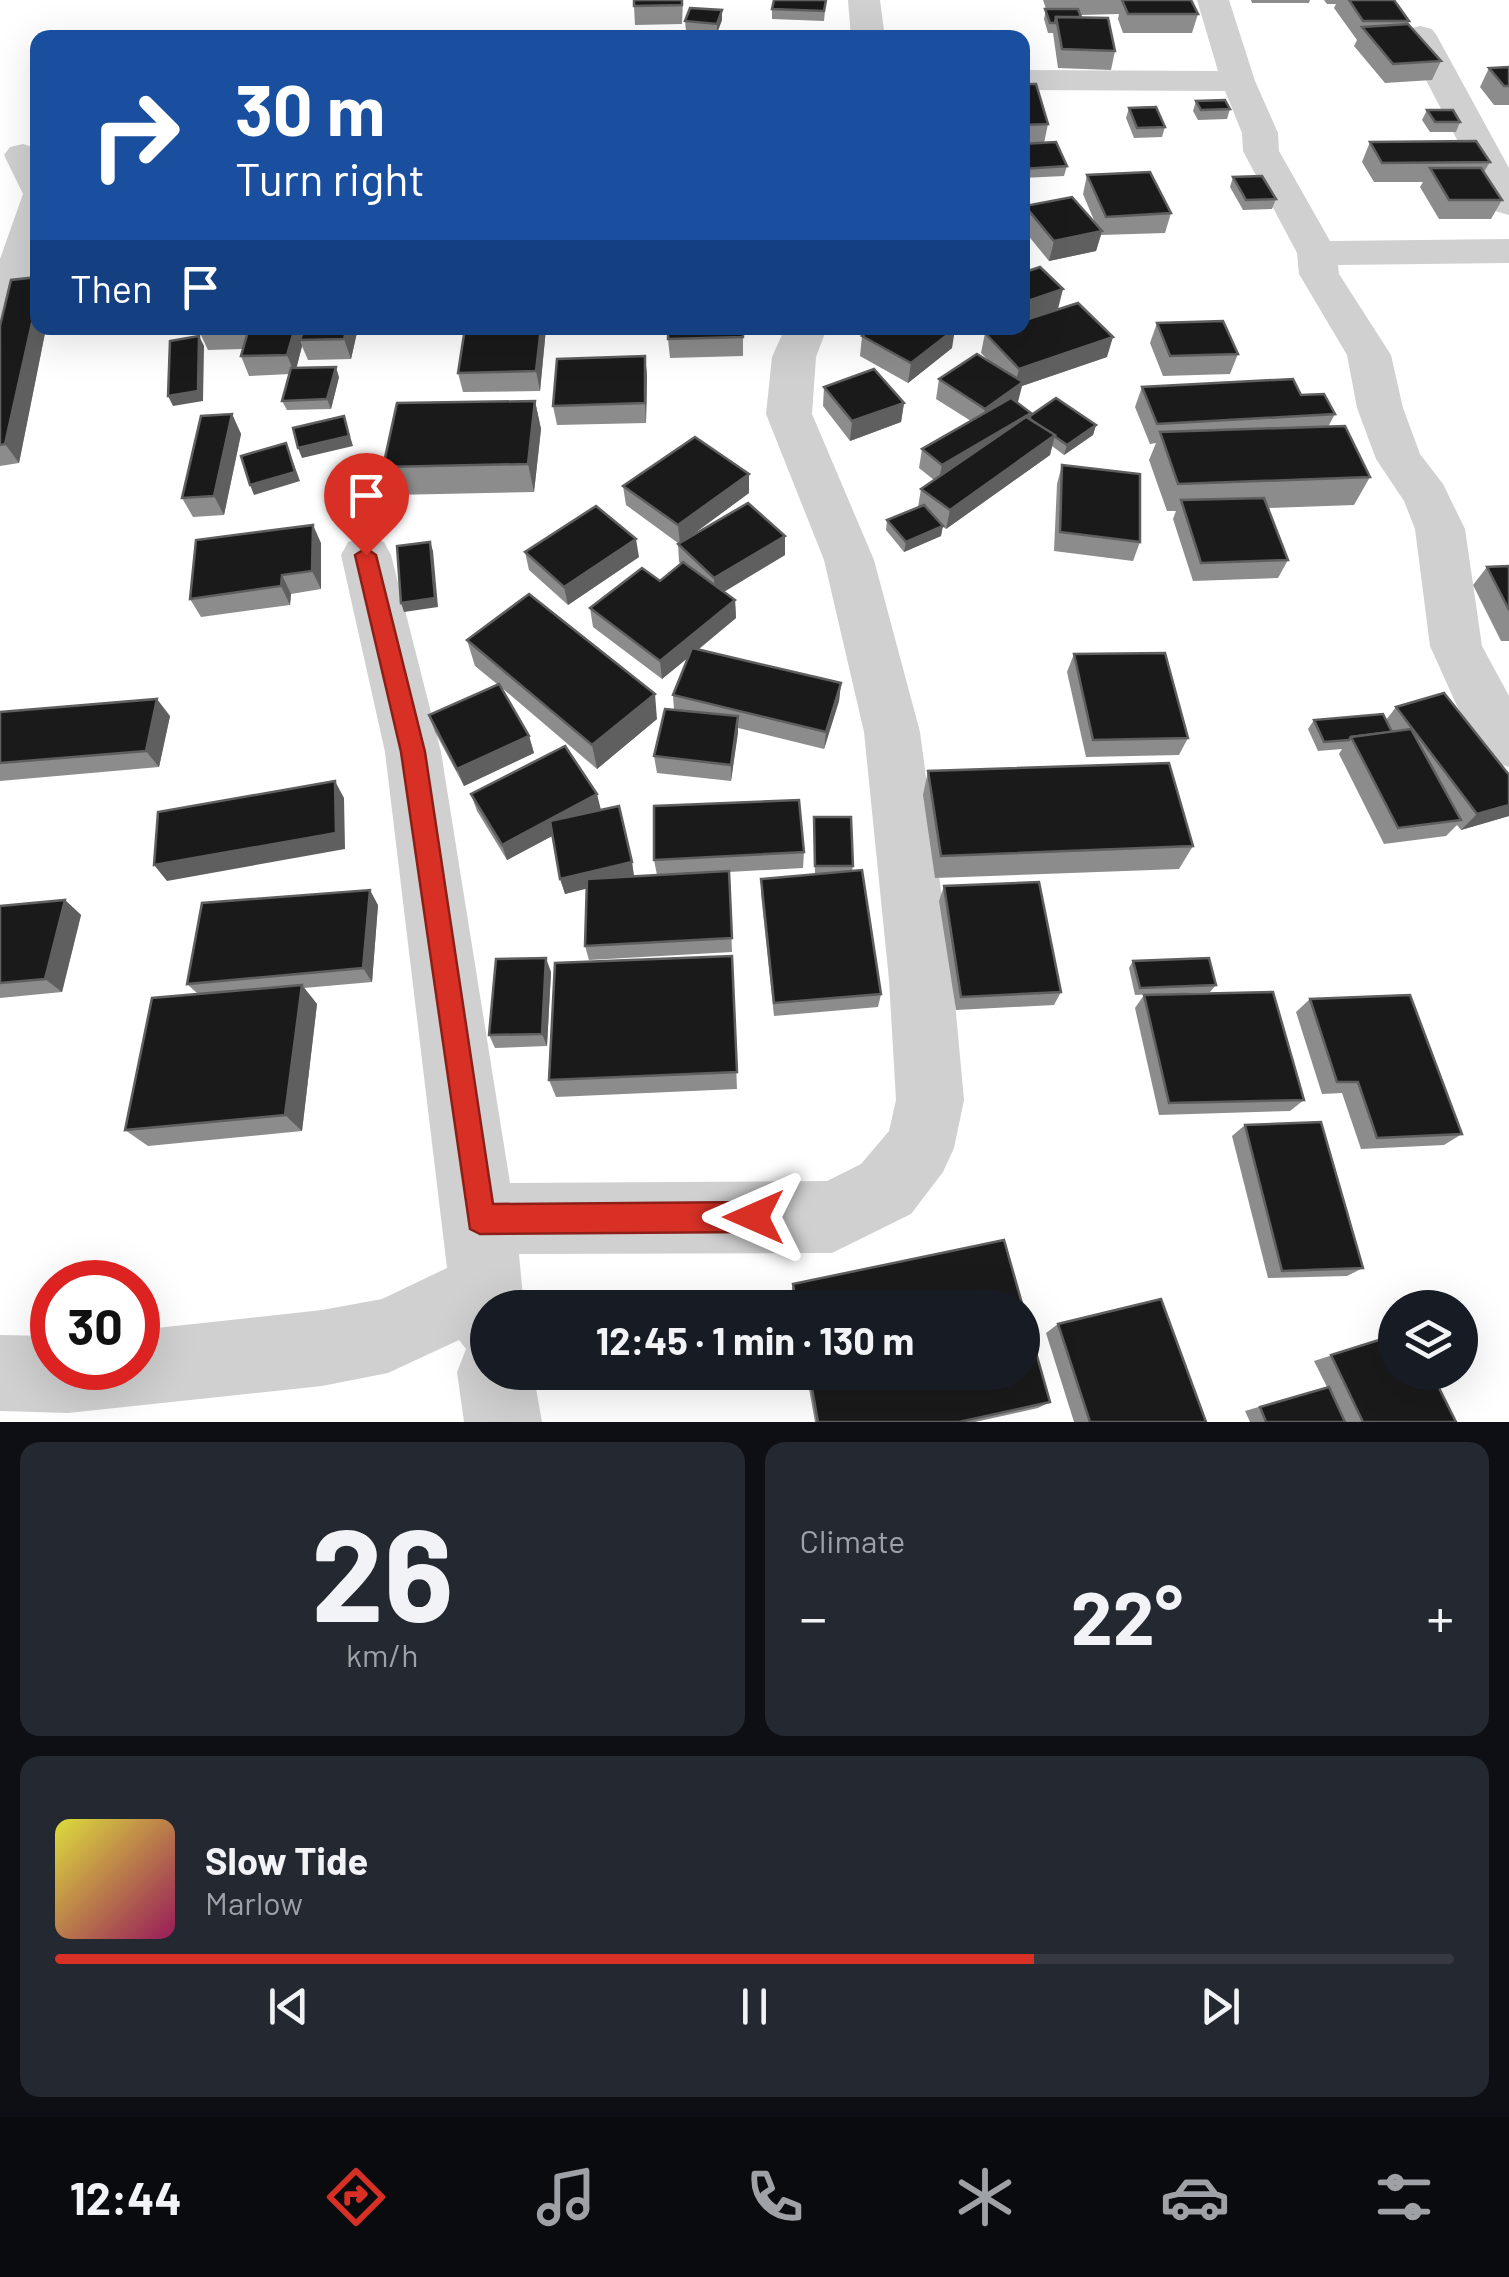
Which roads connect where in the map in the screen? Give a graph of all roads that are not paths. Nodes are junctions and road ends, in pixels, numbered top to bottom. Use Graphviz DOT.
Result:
graph roads {
  1 [pos="864,0"];
  2 [pos="1213,0"];
  3 [pos="867,30"];
  4 [pos="1420,36"];
  5 [pos="1030,80"];
  6 [pos="1238,81"];
  7 [pos="1509,203"];
  8 [pos="30,227"];
  9 [pos="1509,250"];
  10 [pos="1317,253"];
  11 [pos="0,326"];
  12 [pos="803,335"];
  13 [pos="366,555"];
  14 [pos="1509,744"];
  15 [pos="484,1276"];
  16 [pos="0,1373"];
  17 [pos="499,1390"];
  18 [pos="503,1422"];
  1 -- 3 [label="street"];
  2 -- 6 [label="street"];
  4 -- 7 [label="street"];
  5 -- 6 [label="street"];
  6 -- 10 [label="street"];
  8 -- 11 [label="street"];
  9 -- 10 [label="street"];
  10 -- 14 [label="street"];
  12 -- 15 [label="street"];
  13 -- 15 [label="street"];
  15 -- 16 [label="street"];
  17 -- 18 [label="street"];
}
